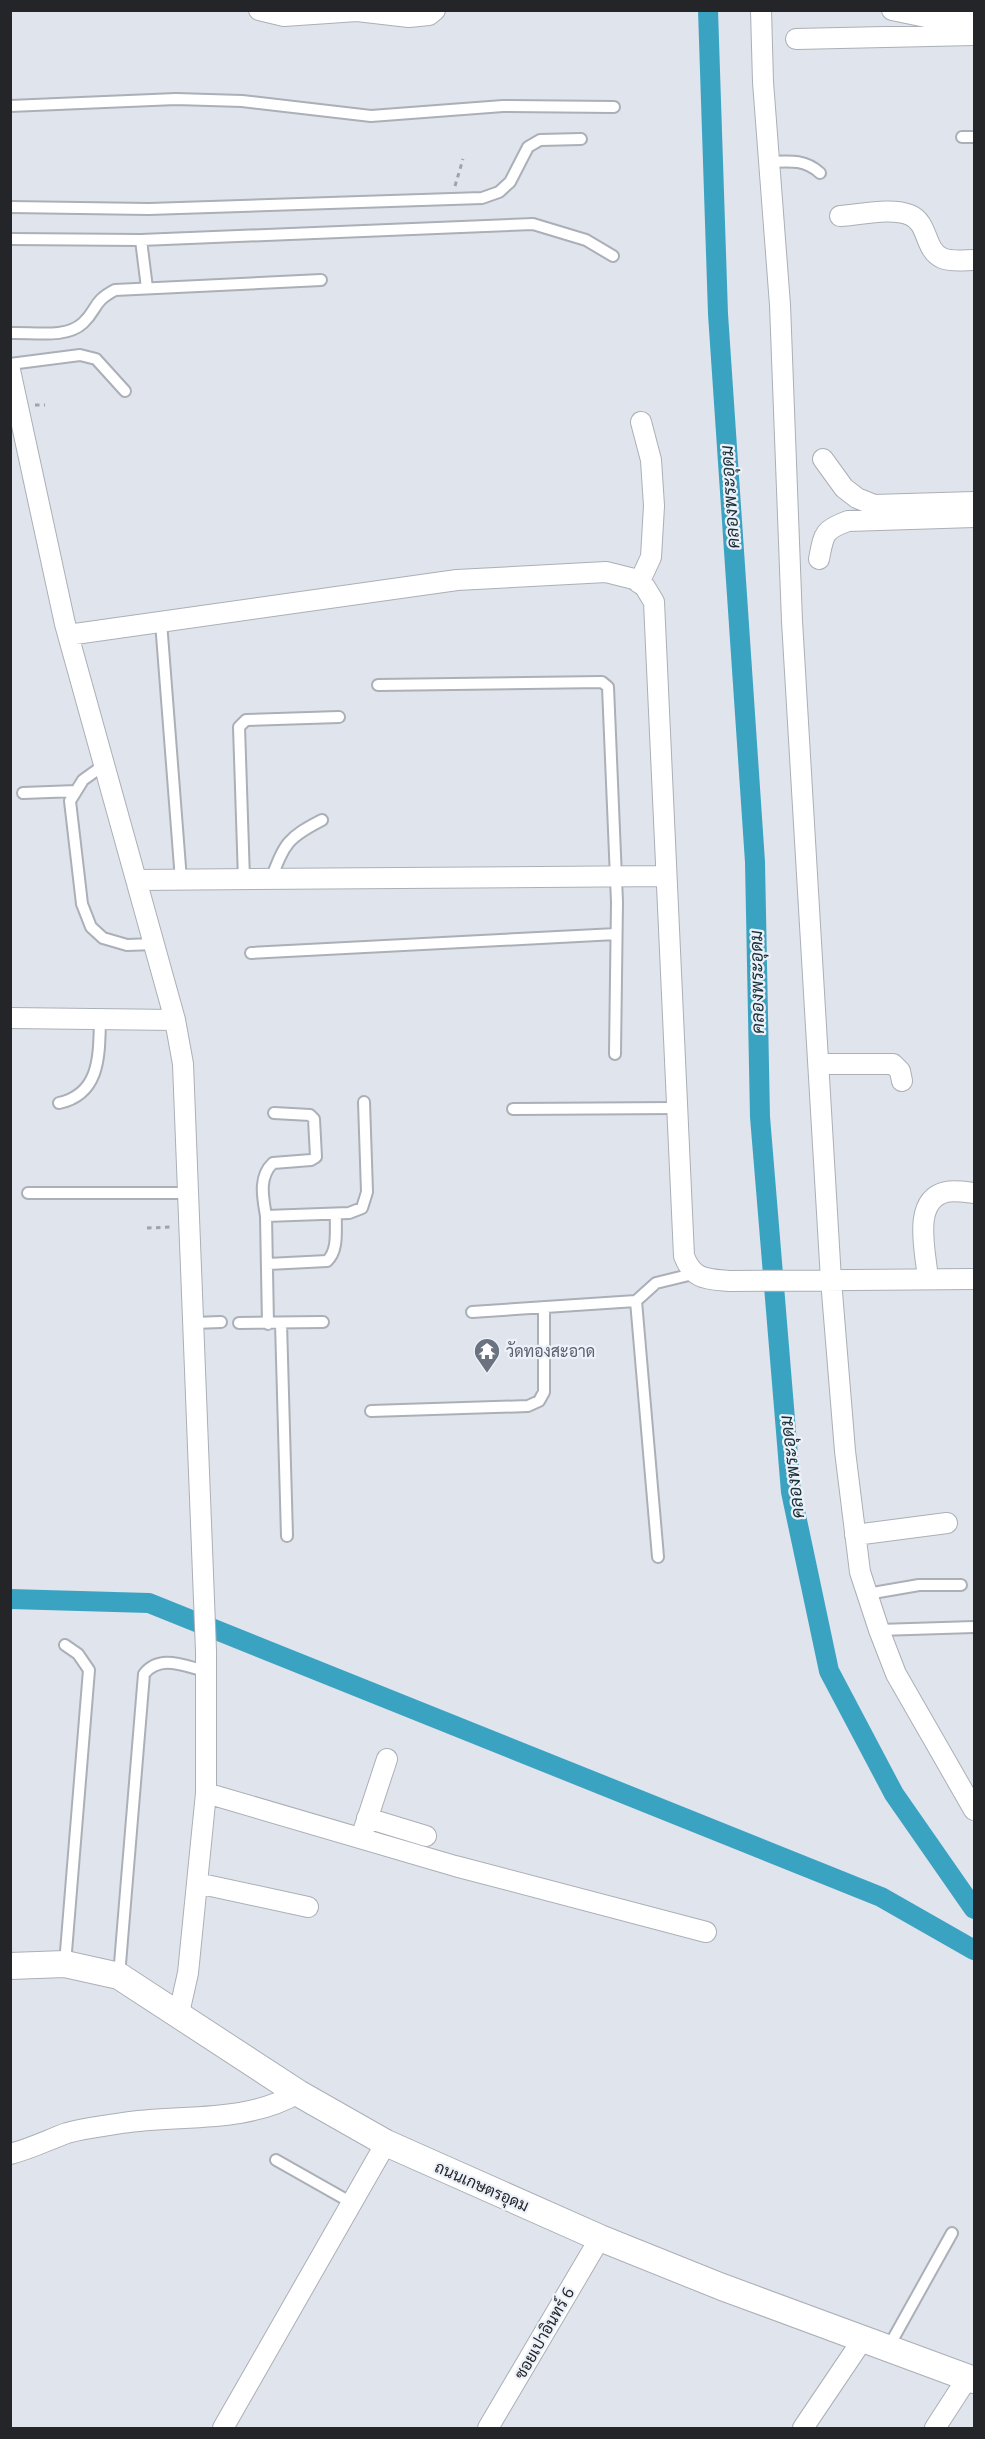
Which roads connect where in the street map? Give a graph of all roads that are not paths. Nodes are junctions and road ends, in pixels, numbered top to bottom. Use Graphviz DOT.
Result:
graph roads {
  1 [pos="259,10"];
  2 [pos="435,10"];
  3 [pos="761,10"];
  4 [pos="892,10"];
  5 [pos="975,21"];
  6 [pos="975,35"];
  7 [pos="796,39"];
  8 [pos="10,106"];
  9 [pos="614,107"];
  10 [pos="962,137"];
  11 [pos="975,137"];
  12 [pos="581,139"];
  13 [pos="770,162"];
  14 [pos="820,173"];
  15 [pos="10,207"];
  16 [pos="840,216"];
  17 [pos="10,239"];
  18 [pos="141,240"];
  19 [pos="613,256"];
  20 [pos="975,260"];
  21 [pos="321,280"];
  22 [pos="147,288"];
  23 [pos="10,333"];
  24 [pos="10,364"];
  25 [pos="10,370"];
  26 [pos="125,391"];
  27 [pos="641,422"];
  28 [pos="16,423"];
  29 [pos="823,459"];
  30 [pos="975,502"];
  31 [pos="975,517"];
  32 [pos="819,559"];
  33 [pos="639,583"];
  34 [pos="161,622"];
  35 [pos="68,635"];
  36 [pos="378,685"];
  37 [pos="339,717"];
  38 [pos="104,765"];
  39 [pos="76,791"];
  40 [pos="23,793"];
  41 [pos="322,820"];
  42 [pos="615,876"];
  43 [pos="666,876"];
  44 [pos="244,879"];
  45 [pos="271,879"];
  46 [pos="136,880"];
  47 [pos="181,880"];
  48 [pos="616,934"];
  49 [pos="154,945"];
  50 [pos="250,953"];
  51 [pos="10,1018"];
  52 [pos="100,1019"];
  53 [pos="175,1020"];
  54 [pos="615,1054"];
  55 [pos="819,1064"];
  56 [pos="902,1081"];
  57 [pos="59,1102"];
  58 [pos="364,1102"];
  59 [pos="513,1108"];
  60 [pos="677,1108"];
  61 [pos="274,1113"];
  62 [pos="28,1193"];
  63 [pos="189,1193"];
  64 [pos="975,1193"];
  65 [pos="336,1214"];
  66 [pos="266,1216"];
  67 [pos="268,1264"];
  68 [pos="693,1274"];
  69 [pos="975,1279"];
  70 [pos="831,1280"];
  71 [pos="928,1280"];
  72 [pos="636,1301"];
  73 [pos="544,1307"];
  74 [pos="472,1311"];
  75 [pos="220,1322"];
  76 [pos="323,1322"];
  77 [pos="194,1323"];
  78 [pos="239,1323"];
  79 [pos="281,1323"];
  80 [pos="268,1324"];
  81 [pos="372,1411"];
  82 [pos="947,1524"];
  83 [pos="855,1535"];
  84 [pos="287,1536"];
  85 [pos="658,1557"];
  86 [pos="961,1585"];
  87 [pos="867,1594"];
  88 [pos="975,1627"];
  89 [pos="879,1630"];
  90 [pos="65,1645"];
  91 [pos="206,1671"];
  92 [pos="387,1759"];
  93 [pos="206,1793"];
  94 [pos="974,1807"];
  95 [pos="368,1818"];
  96 [pos="426,1836"];
  97 [pos="361,1838"];
  98 [pos="197,1883"];
  99 [pos="308,1907"];
  100 [pos="706,1932"];
  101 [pos="65,1964"];
  102 [pos="10,1966"];
  103 [pos="119,1976"];
  104 [pos="179,2013"];
  105 [pos="298,2093"];
  106 [pos="386,2143"];
  107 [pos="10,2154"];
  108 [pos="276,2160"];
  109 [pos="352,2203"];
  110 [pos="952,2233"];
  111 [pos="600,2238"];
  112 [pos="863,2338"];
  113 [pos="887,2348"];
  114 [pos="971,2379"];
  115 [pos="223,2428"];
  116 [pos="488,2428"];
  117 [pos="803,2428"];
  118 [pos="935,2428"];
  1 -- 2 [label="street"];
  3 -- 13 [label="street"];
  4 -- 5 [label="street"];
  6 -- 7 [label="street"];
  8 -- 9 [label="lane"];
  10 -- 11 [label="lane"];
  12 -- 15 [label="lane"];
  13 -- 14 [label="lane"];
  13 -- 55 [label="street"];
  16 -- 20 [label="street"];
  17 -- 18 [label="lane"];
  18 -- 19 [label="lane"];
  18 -- 22 [label="lane"];
  21 -- 22 [label="lane"];
  22 -- 23 [label="lane"];
  24 -- 26 [label="lane"];
  25 -- 28 [label="street"];
  27 -- 33 [label="street"];
  28 -- 35 [label="street"];
  29 -- 30 [label="street"];
  31 -- 32 [label="street"];
  33 -- 34 [label="street"];
  33 -- 43 [label="street"];
  34 -- 35 [label="street"];
  34 -- 47 [label="lane"];
  35 -- 38 [label="street"];
  36 -- 42 [label="lane"];
  37 -- 44 [label="lane"];
  38 -- 39 [label="lane"];
  38 -- 46 [label="street"];
  39 -- 40 [label="lane"];
  39 -- 49 [label="lane"];
  41 -- 45 [label="lane"];
  42 -- 43 [label="street"];
  42 -- 45 [label="street"];
  42 -- 48 [label="lane"];
  43 -- 60 [label="street"];
  44 -- 45 [label="street"];
  44 -- 47 [label="street"];
  46 -- 47 [label="street"];
  46 -- 49 [label="street"];
  48 -- 50 [label="lane"];
  48 -- 54 [label="lane"];
  49 -- 53 [label="street"];
  51 -- 52 [label="street"];
  52 -- 53 [label="street"];
  52 -- 57 [label="lane"];
  53 -- 63 [label="street"];
  55 -- 56 [label="street"];
  55 -- 70 [label="street"];
  58 -- 65 [label="lane"];
  59 -- 60 [label="lane"];
  60 -- 68 [label="street"];
  61 -- 66 [label="lane"];
  62 -- 63 [label="lane"];
  63 -- 77 [label="street"];
  64 -- 71 [label="street"];
  65 -- 66 [label="lane"];
  65 -- 67 [label="lane"];
  66 -- 67 [label="lane"];
  67 -- 80 [label="lane"];
  68 -- 70 [label="street"];
  68 -- 72 [label="lane"];
  69 -- 71 [label="street"];
  70 -- 71 [label="street"];
  70 -- 83 [label="street"];
  72 -- 73 [label="lane"];
  72 -- 85 [label="lane"];
  73 -- 74 [label="lane"];
  73 -- 81 [label="lane"];
  75 -- 77 [label="lane"];
  76 -- 79 [label="lane"];
  77 -- 91 [label="street"];
  78 -- 80 [label="lane"];
  79 -- 80 [label="lane"];
  79 -- 84 [label="lane"];
  82 -- 83 [label="street"];
  83 -- 87 [label="street"];
  86 -- 87 [label="lane"];
  87 -- 89 [label="street"];
  88 -- 89 [label="lane"];
  89 -- 94 [label="street"];
  90 -- 101 [label="lane"];
  91 -- 93 [label="street"];
  91 -- 103 [label="lane"];
  92 -- 95 [label="street"];
  93 -- 97 [label="street"];
  93 -- 98 [label="street"];
  95 -- 96 [label="street"];
  95 -- 97 [label="street"];
  97 -- 100 [label="street"];
  98 -- 99 [label="street"];
  98 -- 104 [label="street"];
  101 -- 102 [label="street, ถนนเกษตรอุดม"];
  101 -- 103 [label="street, ถนนเกษตรอุดม"];
  103 -- 104 [label="street, ถนนเกษตรอุดม"];
  104 -- 105 [label="street, ถนนเกษตรอุดม"];
  105 -- 106 [label="street, ถนนเกษตรอุดม"];
  105 -- 107 [label="street"];
  106 -- 109 [label="street"];
  106 -- 111 [label="street, ถนนเกษตรอุดม"];
  108 -- 109 [label="lane"];
  109 -- 115 [label="street"];
  110 -- 113 [label="lane"];
  111 -- 112 [label="street, ถนนเกษตรอุดม"];
  111 -- 116 [label="street, ซอยเปาอินทร์ 6"];
  112 -- 113 [label="street, ถนนเกษตรอุดม"];
  112 -- 117 [label="street"];
  113 -- 114 [label="street, ถนนเกษตรอุดม"];
  114 -- 118 [label="street"];
}
